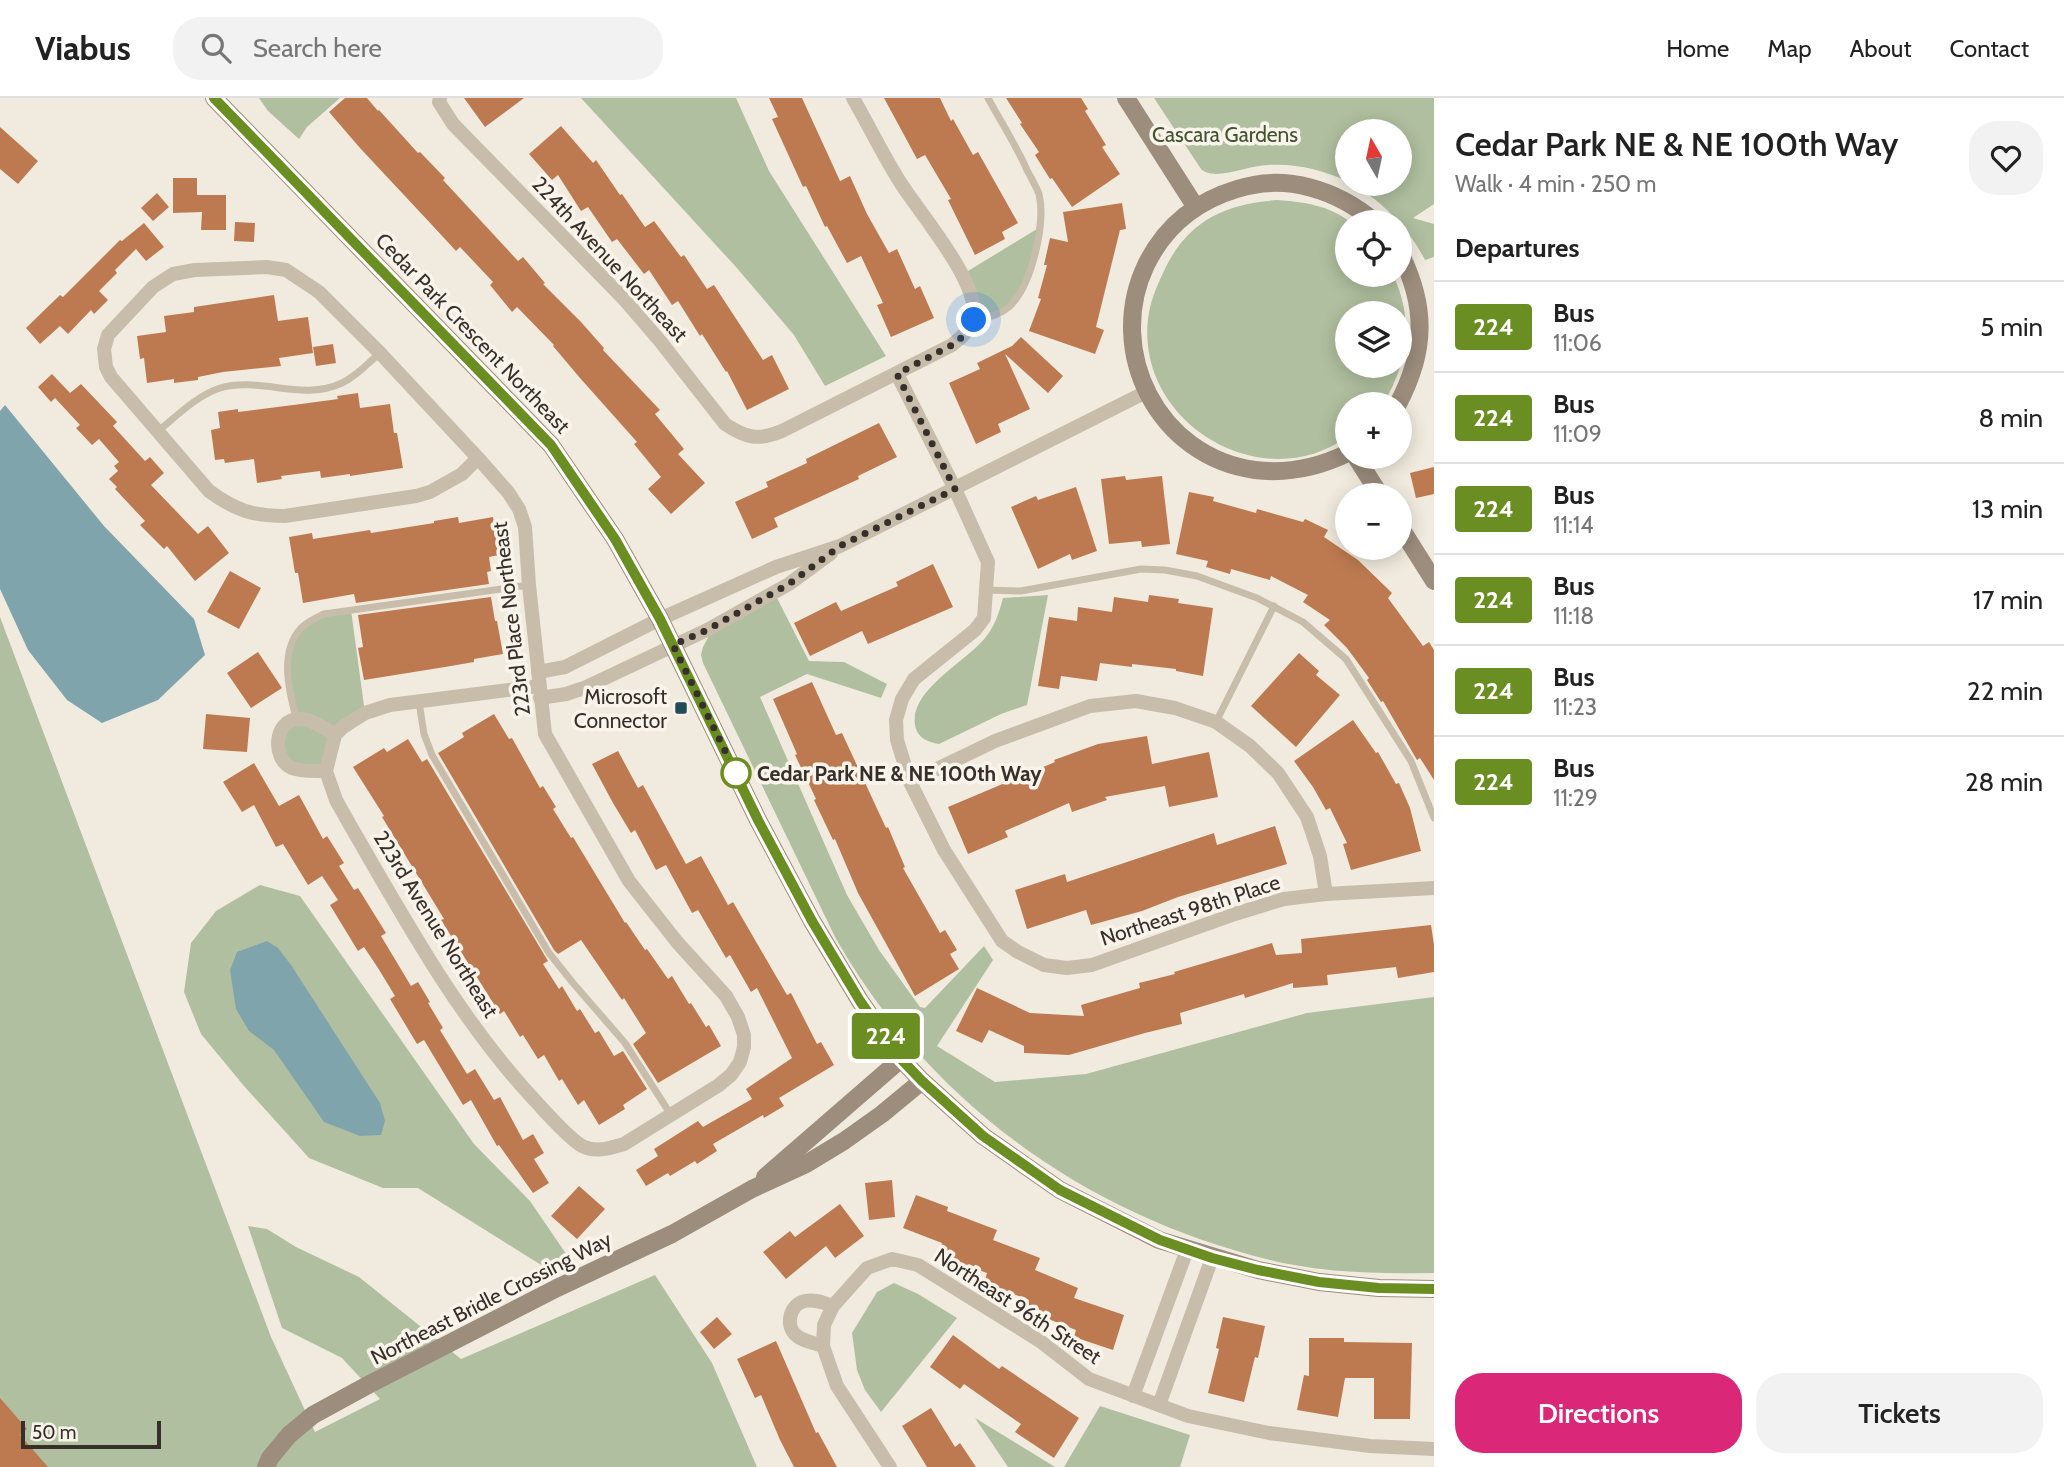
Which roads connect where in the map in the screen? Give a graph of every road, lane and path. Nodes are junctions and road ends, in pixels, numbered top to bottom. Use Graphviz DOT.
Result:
graph roads {
  1 [pos="214,98"];
  2 [pos="853,98"];
  3 [pos="988,98"];
  4 [pos="1126,98"];
  5 [pos="440,100"];
  6 [pos="1195,206"];
  7 [pos="1360,210"];
  8 [pos="1412,278"];
  9 [pos="974,320"];
  10 [pos="380,353"];
  11 [pos="897,374"];
  12 [pos="1146,392"];
  13 [pos="1405,392"];
  14 [pos="157,431"];
  15 [pos="478,458"];
  16 [pos="1335,458"];
  17 [pos="955,489"];
  18 [pos="840,546"];
  19 [pos="1412,546"];
  20 [pos="1434,581"];
  21 [pos="529,584"];
  22 [pos="986,590"];
  23 [pos="1274,606"];
  24 [pos="660,619"];
  25 [pos="673,645"];
  26 [pos="539,686"];
  27 [pos="419,701"];
  28 [pos="296,718"];
  29 [pos="1216,722"];
  30 [pos="335,735"];
  31 [pos="326,771"];
  32 [pos="910,782"];
  33 [pos="1434,818"];
  34 [pos="1434,888"];
  35 [pos="1326,894"];
  36 [pos="901,1059"];
  37 [pos="922,1081"];
  38 [pos="671,1115"];
  39 [pos="752,1189"];
  40 [pos="1187,1250"];
  41 [pos="1212,1258"];
  42 [pos="1434,1289"];
  43 [pos="832,1306"];
  44 [pos="822,1346"];
  45 [pos="1133,1396"];
  46 [pos="1158,1405"];
  47 [pos="1434,1449"];
  48 [pos="266,1467"];
  49 [pos="890,1467"];
  1 -- 24 [label="street, Cedar Park Crescent Northeast"];
  2 -- 9 [label="street"];
  3 -- 9 [label="lane"];
  4 -- 6 [label="street"];
  5 -- 11 [label="street, 224th Avenue Northeast"];
  6 -- 7 [label="street"];
  6 -- 12 [label="street"];
  8 -- 13 [label="street"];
  9 -- 11 [label="street"];
  10 -- 14 [label="lane"];
  10 -- 14 [label="street, 223rd Place Northeast"];
  10 -- 15 [label="street, 223rd Place Northeast"];
  11 -- 17 [label="street"];
  12 -- 16 [label="street"];
  12 -- 17 [label="street"];
  14 -- 15 [label="street"];
  15 -- 21 [label="street, 223rd Place Northeast"];
  17 -- 18 [label="street"];
  17 -- 22 [label="street"];
  18 -- 24 [label="street"];
  18 -- 25 [label="street"];
  19 -- 20 [label="street"];
  21 -- 26 [label="street, 223rd Place Northeast"];
  21 -- 28 [label="lane"];
  22 -- 23 [label="lane"];
  22 -- 32 [label="street"];
  23 -- 29 [label="lane"];
  23 -- 33 [label="lane"];
  24 -- 25 [label="street, Cedar Park Crescent Northeast"];
  24 -- 26 [label="street"];
  25 -- 26 [label="street"];
  25 -- 36 [label="street, Cedar Park Crescent Northeast"];
  26 -- 27 [label="street"];
  26 -- 38 [label="street, 223rd Place Northeast"];
  27 -- 30 [label="street"];
  27 -- 38 [label="lane"];
  28 -- 30 [label="street"];
  28 -- 31 [label="street"];
  29 -- 32 [label="street"];
  29 -- 35 [label="street"];
  30 -- 31 [label="street"];
  31 -- 38 [label="street, 223rd Avenue Northeast"];
  32 -- 35 [label="street, Northeast 98th Place"];
  34 -- 35 [label="street, Northeast 98th Place"];
  36 -- 37 [label="street, Cedar Park Crescent Northeast"];
  36 -- 39 [label="street, Northeast Bridle Crossing Way"];
  37 -- 39 [label="street, Northeast Bridle Crossing Way"];
  37 -- 40 [label="street, Cedar Park Crescent Northeast"];
  39 -- 48 [label="street, Northeast Bridle Crossing Way"];
  40 -- 41 [label="street, Cedar Park Crescent Northeast"];
  40 -- 45 [label="street"];
  41 -- 42 [label="street, Cedar Park Crescent Northeast"];
  41 -- 46 [label="street"];
  43 -- 44 [label="street"];
  43 -- 44 [label="street"];
  43 -- 45 [label="street, Northeast 96th Street"];
  44 -- 49 [label="street"];
  45 -- 46 [label="street, Northeast 96th Street"];
  46 -- 47 [label="street, Northeast 96th Street"];
}
